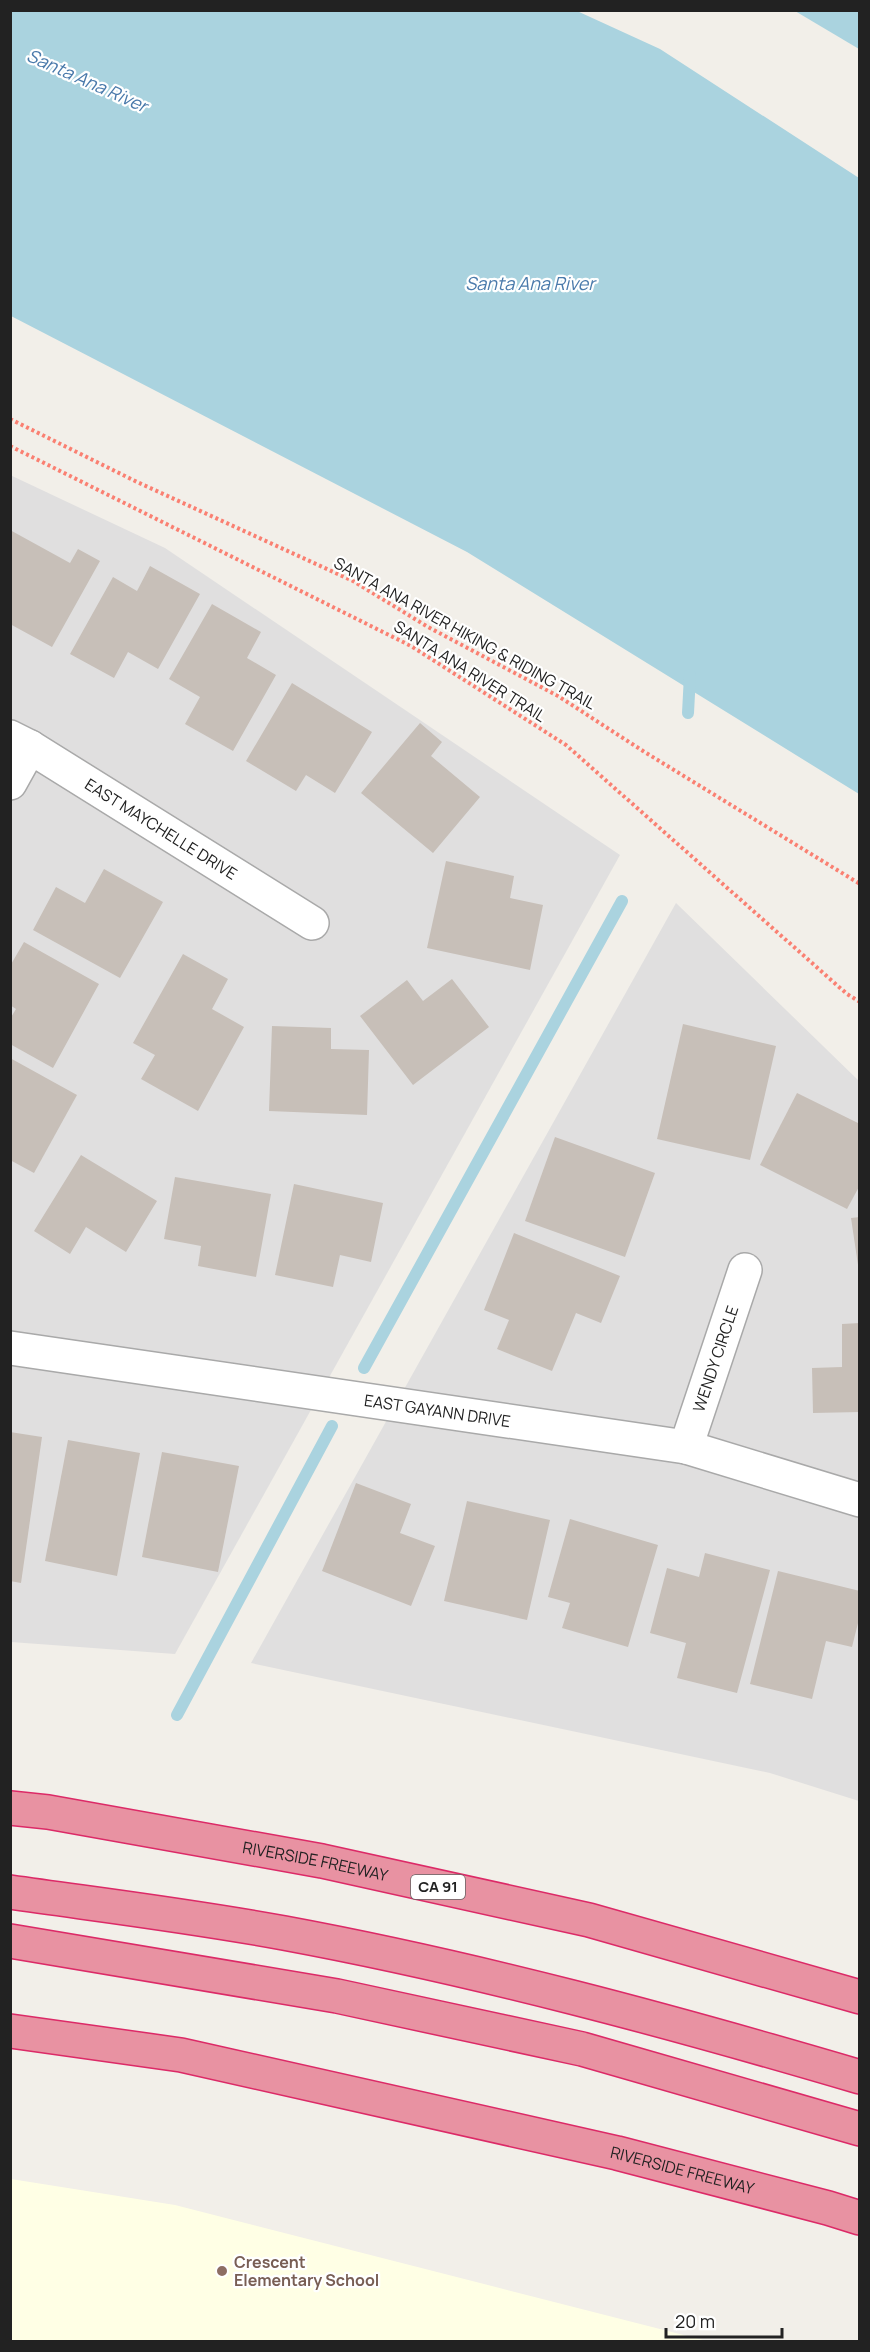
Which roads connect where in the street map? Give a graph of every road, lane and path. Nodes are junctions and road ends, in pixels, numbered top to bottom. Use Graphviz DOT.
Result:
graph roads {
  1 [pos="10,419"];
  2 [pos="10,446"];
  3 [pos="20,742"];
  4 [pos="10,783"];
  5 [pos="860,884"];
  6 [pos="312,923"];
  7 [pos="860,1002"];
  8 [pos="745,1270"];
  9 [pos="10,1348"];
  10 [pos="686,1447"];
  11 [pos="860,1500"];
  12 [pos="10,1808"];
  13 [pos="10,1892"];
  14 [pos="10,1941"];
  15 [pos="860,1996"];
  16 [pos="10,2031"];
  17 [pos="860,2078"];
  18 [pos="860,2129"];
  19 [pos="860,2218"];
  1 -- 5 [label="path, SANTA ANA RIVER HIKING & RIDING TRAIL"];
  2 -- 7 [label="path, SANTA ANA RIVER TRAIL"];
  3 -- 4 [label="street"];
  3 -- 6 [label="street, EAST MAYCHELLE DRIVE"];
  8 -- 10 [label="street, WENDY CIRCLE"];
  9 -- 10 [label="street, EAST GAYANN DRIVE"];
  10 -- 11 [label="street, EAST GAYANN DRIVE"];
  12 -- 15 [label="highway, RIVERSIDE FREEWAY / CA 91"];
  13 -- 17 [label="highway"];
  14 -- 18 [label="highway"];
  16 -- 19 [label="highway, RIVERSIDE FREEWAY"];
}
